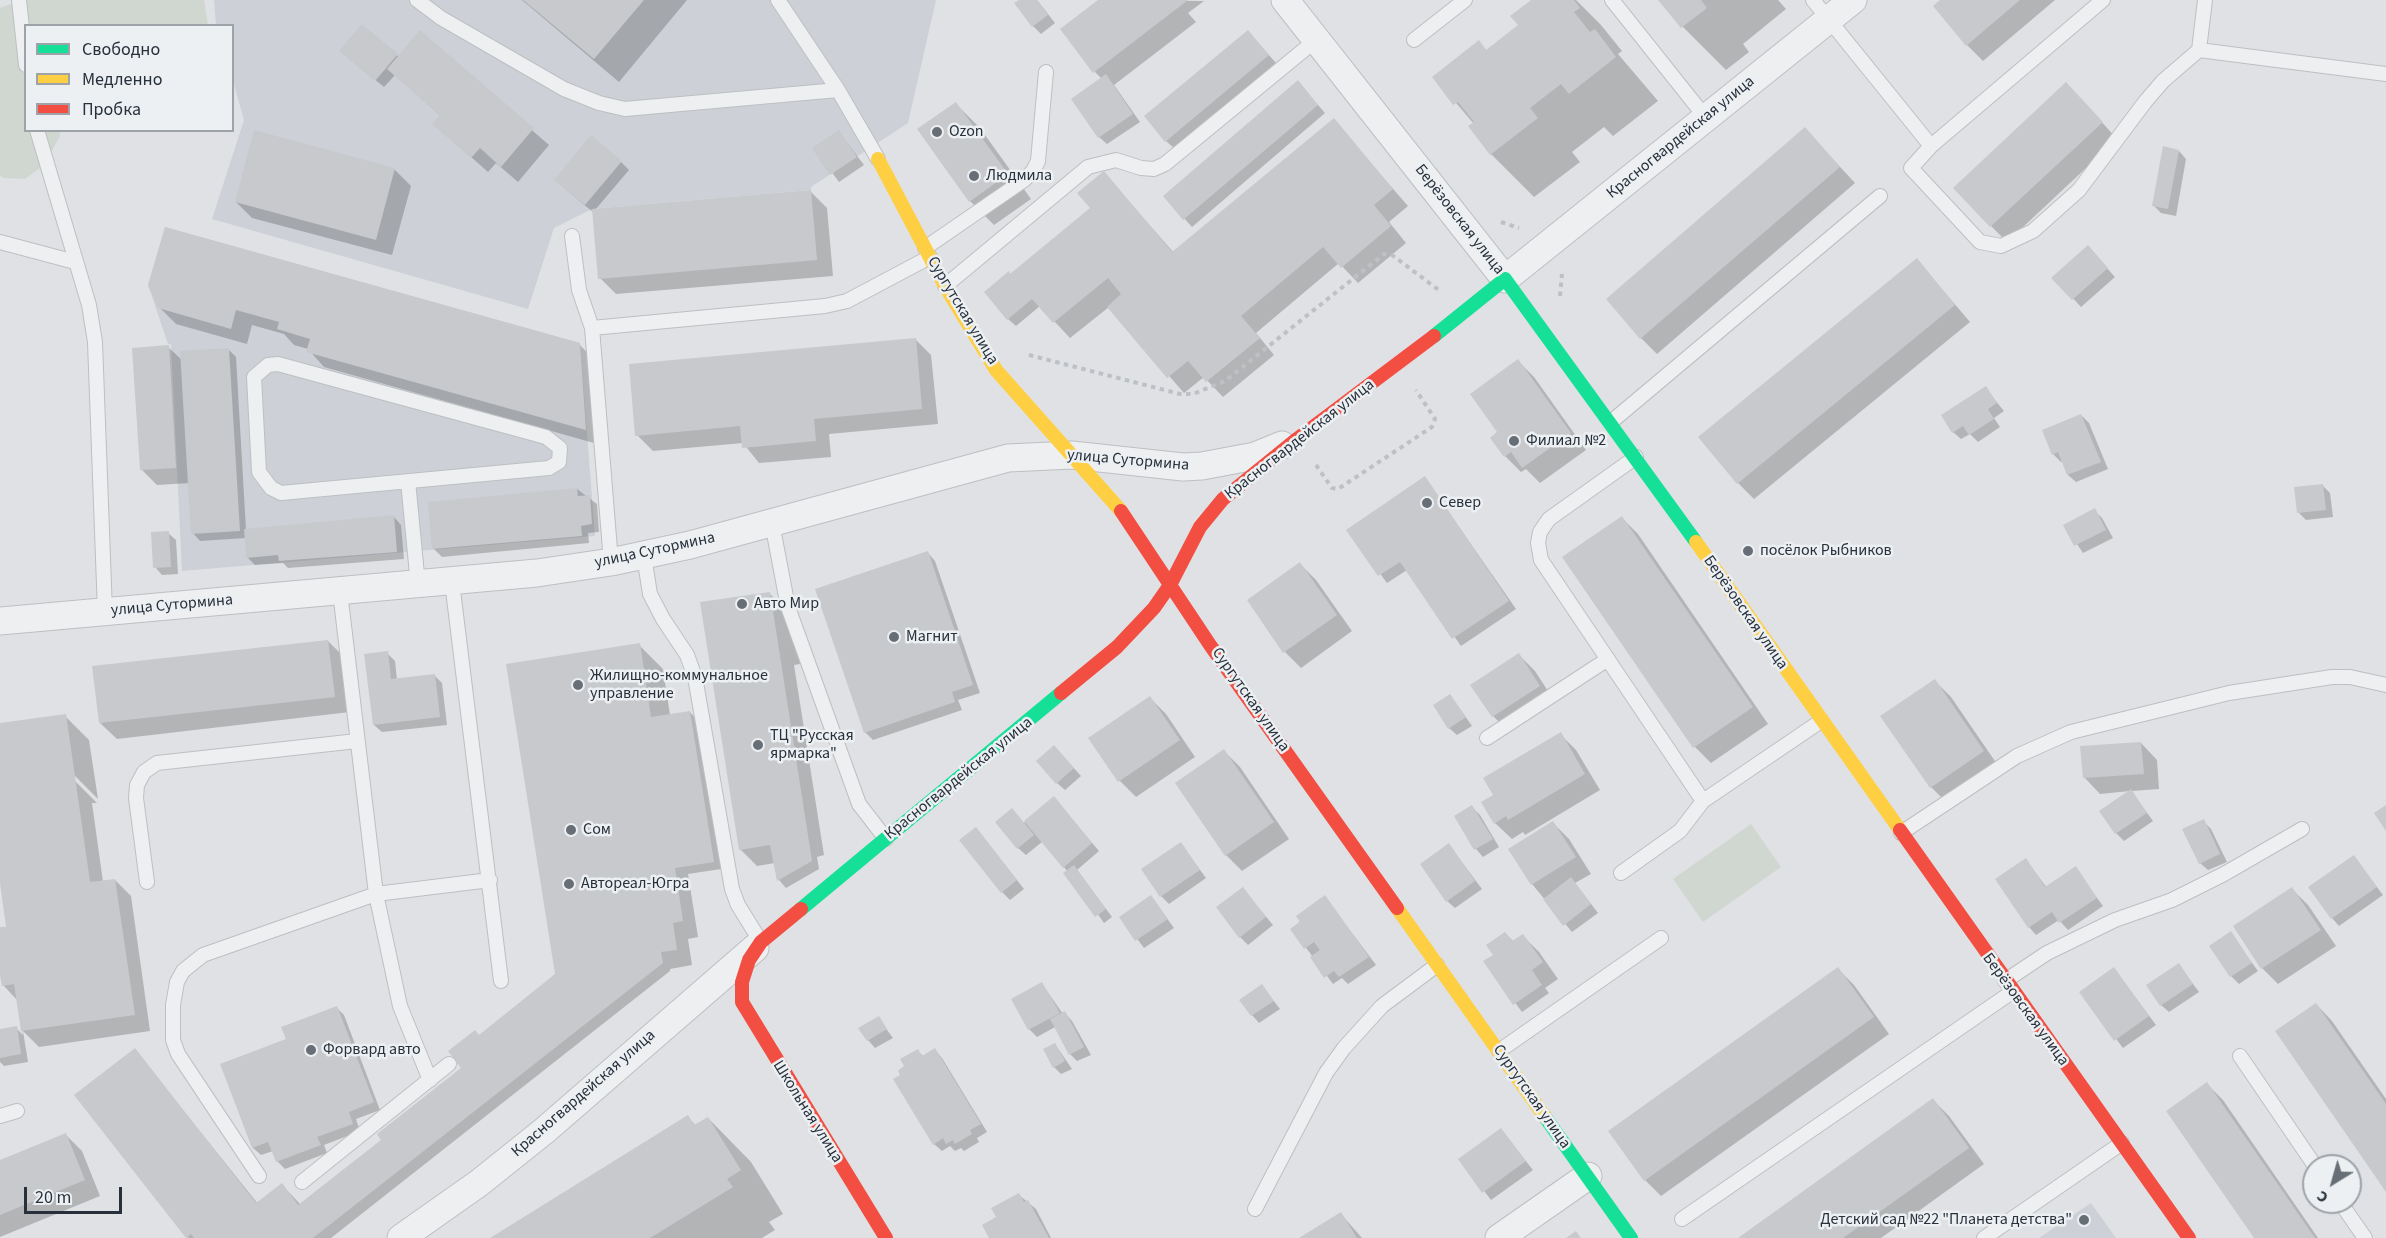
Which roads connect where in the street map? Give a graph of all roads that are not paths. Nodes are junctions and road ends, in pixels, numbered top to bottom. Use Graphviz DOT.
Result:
graph roads {
  1 [pos="19,0"];
  2 [pos="417,0"];
  3 [pos="778,0"];
  4 [pos="1285,0"];
  5 [pos="1465,0"];
  6 [pos="1612,0"];
  7 [pos="1853,0"];
  8 [pos="2103,0"];
  9 [pos="2205,0"];
  10 [pos="1821,10"];
  11 [pos="1316,40"];
  12 [pos="1414,40"];
  13 [pos="24,46"];
  14 [pos="2199,50"];
  15 [pos="1046,72"];
  16 [pos="2386,74"];
  17 [pos="838,90"];
  18 [pos="1706,118"];
  19 [pos="39,132"];
  20 [pos="1930,146"];
  21 [pos="878,159"];
  22 [pos="1880,196"];
  23 [pos="572,236"];
  24 [pos="0,242"];
  25 [pos="927,253"];
  26 [pos="75,262"];
  27 [pos="1505,279"];
  28 [pos="945,286"];
  29 [pos="592,328"];
  30 [pos="1611,422"];
  31 [pos="1303,451"];
  32 [pos="1072,455"];
  33 [pos="1636,457"];
  34 [pos="408,481"];
  35 [pos="772,523"];
  36 [pos="644,556"];
  37 [pos="611,562"];
  38 [pos="452,582"];
  39 [pos="418,585"];
  40 [pos="1170,585"];
  41 [pos="340,592"];
  42 [pos="105,612"];
  43 [pos="0,621"];
  44 [pos="1608,659"];
  45 [pos="2386,685"];
  46 [pos="1821,721"];
  47 [pos="1487,738"];
  48 [pos="357,741"];
  49 [pos="1703,801"];
  50 [pos="2301,829"];
  51 [pos="1901,833"];
  52 [pos="886,839"];
  53 [pos="1621,873"];
  54 [pos="490,880"];
  55 [pos="147,882"];
  56 [pos="376,894"];
  57 [pos="1661,938"];
  58 [pos="761,942"];
  59 [pos="1437,965"];
  60 [pos="501,981"];
  61 [pos="742,982"];
  62 [pos="2008,986"];
  63 [pos="1499,1052"];
  64 [pos="2240,1056"];
  65 [pos="449,1064"];
  66 [pos="430,1080"];
  67 [pos="17,1111"];
  68 [pos="0,1116"];
  69 [pos="2122,1143"];
  70 [pos="2307,1154"];
  71 [pos="259,1176"];
  72 [pos="1588,1176"];
  73 [pos="302,1182"];
  74 [pos="1255,1209"];
  75 [pos="2348,1214"];
  76 [pos="1682,1219"];
  77 [pos="401,1238"];
  78 [pos="886,1238"];
  79 [pos="1499,1238"];
  80 [pos="1631,1238"];
  81 [pos="1984,1238"];
  82 [pos="2188,1238"];
  83 [pos="2365,1238"];
  1 -- 13 [label="lane"];
  2 -- 17 [label="lane"];
  3 -- 17 [label="lane"];
  4 -- 11 [label="street, Берёзовская улица"];
  5 -- 12 [label="lane"];
  6 -- 18 [label="lane"];
  7 -- 10 [label="street, Красногвардейская улица"];
  8 -- 20 [label="lane"];
  9 -- 14 [label="lane"];
  10 -- 18 [label="street, Красногвардейская улица"];
  10 -- 20 [label="lane"];
  11 -- 27 [label="street, Берёзовская улица"];
  11 -- 28 [label="lane"];
  14 -- 16 [label="lane"];
  14 -- 20 [label="lane"];
  15 -- 25 [label="lane"];
  17 -- 21 [label="lane"];
  18 -- 27 [label="street, Красногвардейская улица"];
  19 -- 26 [label="lane"];
  21 -- 25 [label="street, Сургутская улица"];
  22 -- 30 [label="lane"];
  23 -- 29 [label="lane"];
  24 -- 26 [label="lane"];
  25 -- 28 [label="street, Сургутская улица"];
  25 -- 29 [label="lane"];
  26 -- 42 [label="lane"];
  27 -- 30 [label="street, Берёзовская улица"];
  27 -- 31 [label="street, Красногвардейская улица"];
  28 -- 32 [label="street, Сургутская улица"];
  29 -- 37 [label="lane"];
  30 -- 33 [label="street, Берёзовская улица"];
  31 -- 32 [label="street, улица Сутормина"];
  31 -- 40 [label="street, Красногвардейская улица"];
  32 -- 35 [label="street, улица Сутормина"];
  32 -- 40 [label="street, Сургутская улица"];
  33 -- 44 [label="lane"];
  33 -- 46 [label="street, Берёзовская улица"];
  34 -- 34 [label="lane"];
  34 -- 39 [label="lane"];
  35 -- 36 [label="street, улица Сутормина"];
  35 -- 52 [label="lane"];
  36 -- 37 [label="street, улица Сутормина"];
  36 -- 58 [label="lane"];
  37 -- 38 [label="street, улица Сутормина"];
  38 -- 39 [label="street, улица Сутормина"];
  38 -- 54 [label="lane"];
  39 -- 41 [label="street, улица Сутормина"];
  40 -- 52 [label="street, Красногвардейская улица"];
  40 -- 59 [label="street, Сургутская улица"];
  41 -- 42 [label="street, улица Сутормина"];
  41 -- 48 [label="lane"];
  42 -- 43 [label="street, улица Сутормина"];
  44 -- 47 [label="lane"];
  44 -- 49 [label="lane"];
  45 -- 51 [label="lane"];
  46 -- 49 [label="lane"];
  46 -- 51 [label="street, Берёзовская улица"];
  48 -- 55 [label="lane"];
  48 -- 56 [label="lane"];
  49 -- 53 [label="lane"];
  50 -- 62 [label="lane"];
  51 -- 62 [label="street, Берёзовская улица"];
  52 -- 58 [label="street, Красногвардейская улица"];
  54 -- 56 [label="lane"];
  54 -- 60 [label="lane"];
  56 -- 66 [label="lane"];
  56 -- 71 [label="lane"];
  57 -- 63 [label="lane"];
  58 -- 61 [label="street, Красногвардейская улица"];
  58 -- 77 [label="street, Красногвардейская улица"];
  59 -- 63 [label="street, Сургутская улица"];
  59 -- 74 [label="lane"];
  61 -- 78 [label="street, Школьная улица"];
  62 -- 69 [label="street, Берёзовская улица"];
  62 -- 76 [label="lane"];
  63 -- 72 [label="street, Сургутская улица"];
  64 -- 70 [label="lane"];
  65 -- 66 [label="lane"];
  66 -- 73 [label="lane"];
  67 -- 68 [label="lane"];
  69 -- 81 [label="lane"];
  69 -- 82 [label="street, Берёзовская улица"];
  72 -- 79 [label="street"];
  72 -- 80 [label="street, Сургутская улица"];
  75 -- 83 [label="lane"];
}
